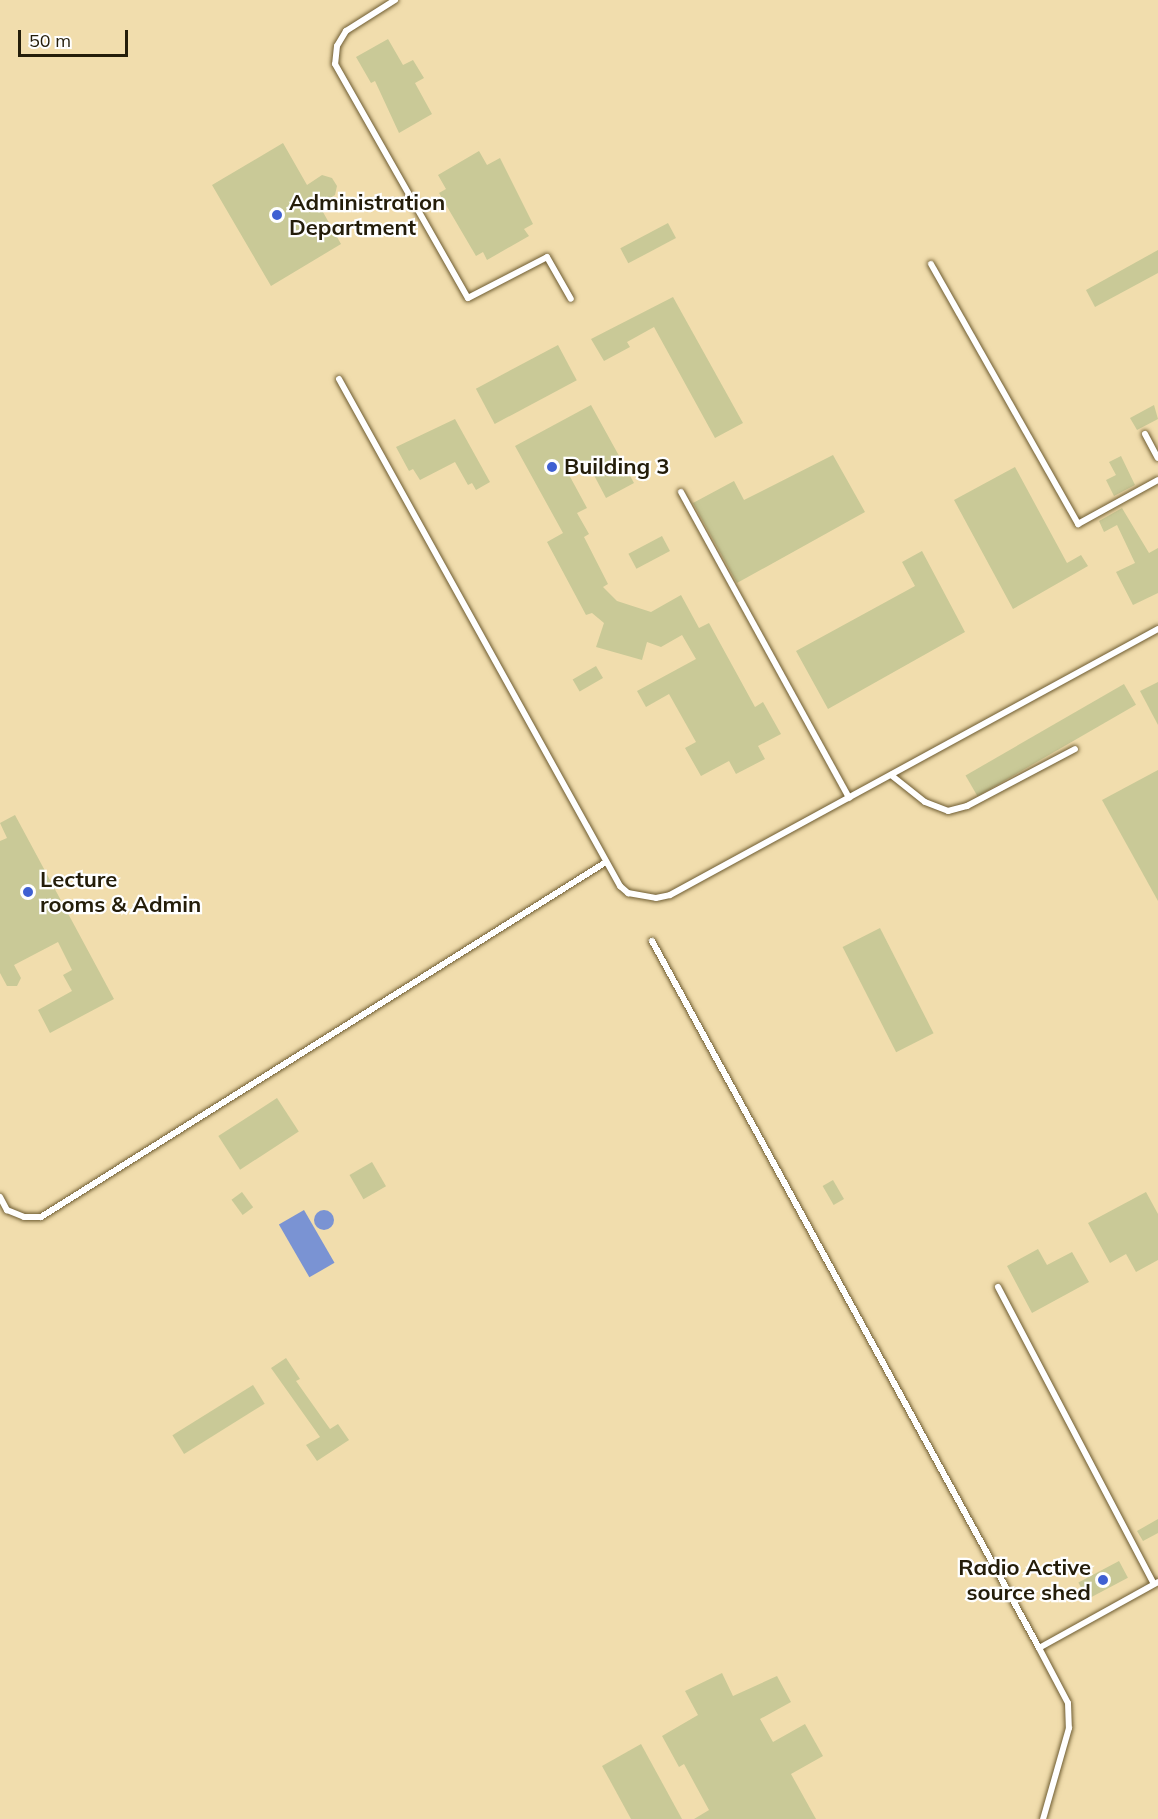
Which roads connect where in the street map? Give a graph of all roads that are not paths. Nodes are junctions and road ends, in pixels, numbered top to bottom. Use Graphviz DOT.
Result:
graph roads {
  1 [pos="395,0"];
  2 [pos="931,264"];
  3 [pos="571,299"];
  4 [pos="339,379"];
  5 [pos="1145,434"];
  6 [pos="1158,458"];
  7 [pos="1158,480"];
  8 [pos="681,492"];
  9 [pos="1158,629"];
  10 [pos="1075,749"];
  11 [pos="891,775"];
  12 [pos="849,798"];
  13 [pos="606,862"];
  14 [pos="652,941"];
  15 [pos="0,1197"];
  16 [pos="998,1287"];
  17 [pos="1156,1583"];
  18 [pos="1039,1648"];
  19 [pos="1043,1819"];
  1 -- 3 [label="lane"];
  2 -- 7 [label="lane"];
  4 -- 13 [label="lane"];
  5 -- 6 [label="lane"];
  8 -- 12 [label="lane"];
  9 -- 11 [label="lane"];
  10 -- 11 [label="lane"];
  11 -- 12 [label="lane"];
  12 -- 13 [label="lane"];
  13 -- 15 [label="lane"];
  14 -- 18 [label="lane"];
  16 -- 17 [label="lane"];
  17 -- 18 [label="lane"];
  18 -- 19 [label="lane"];
}
